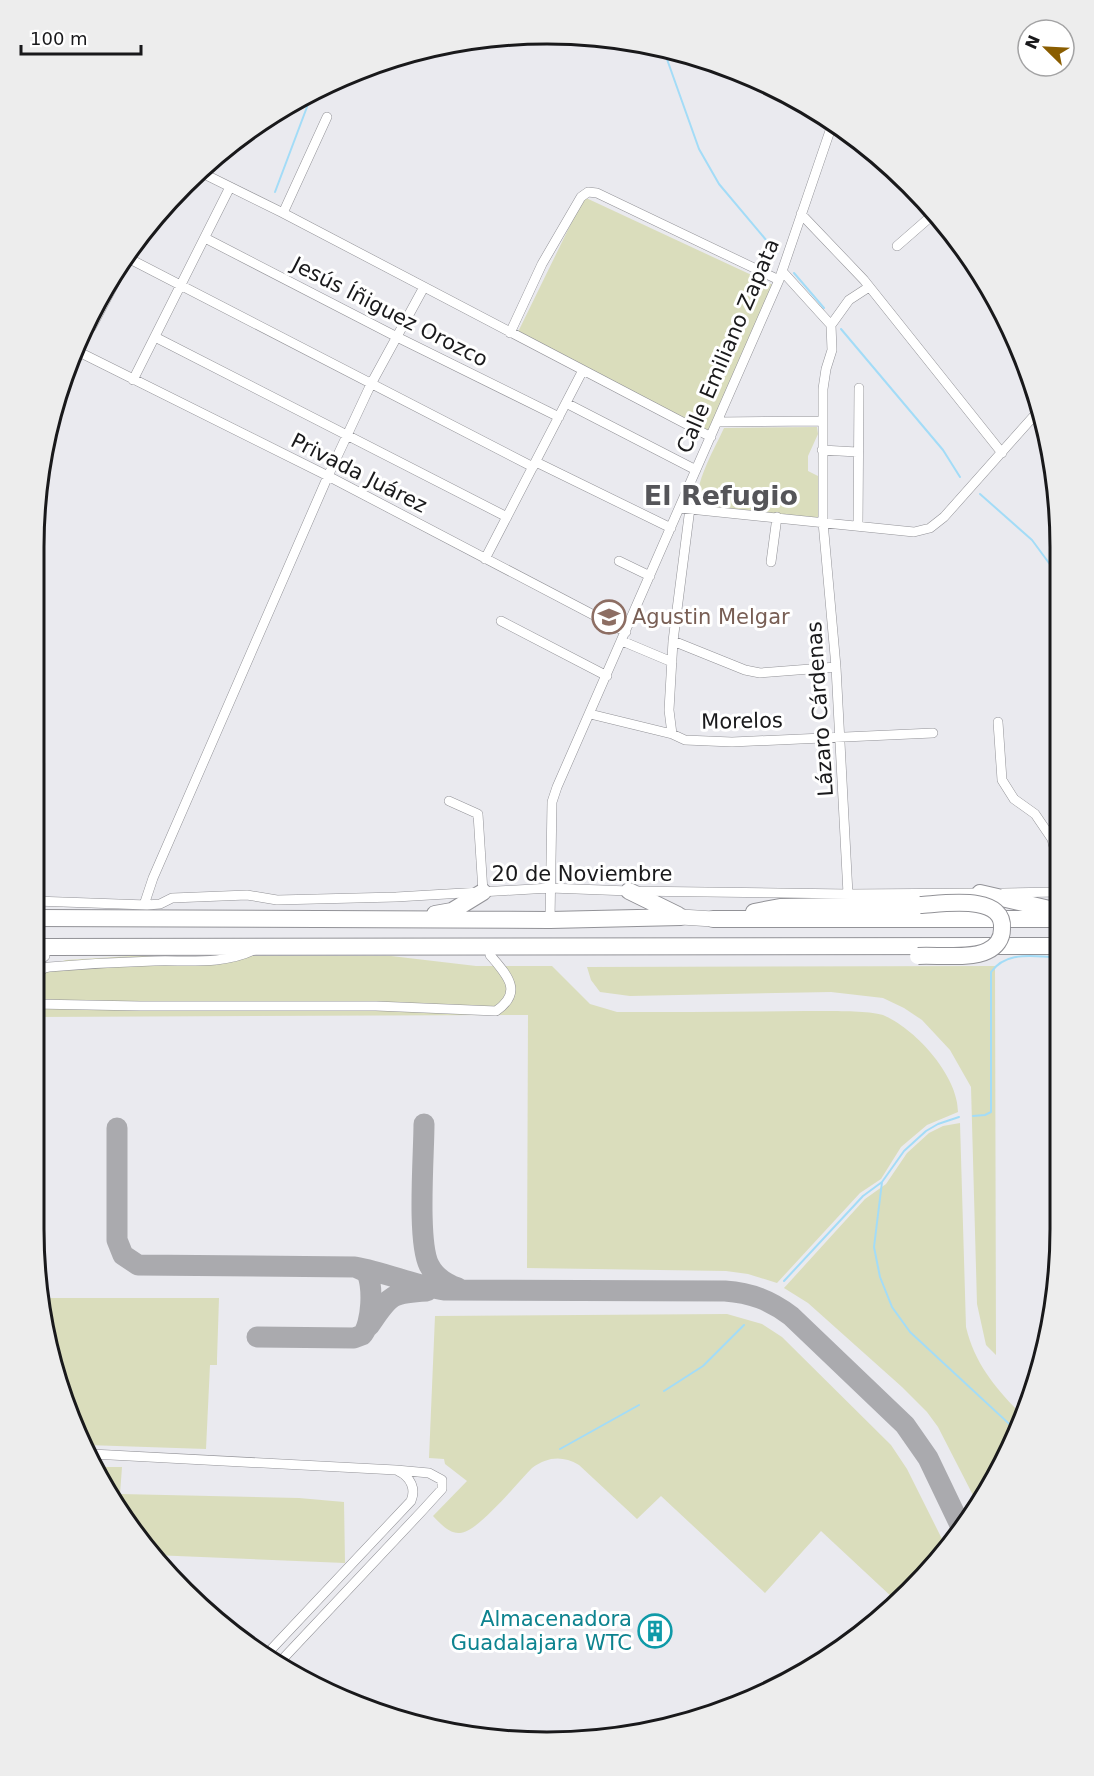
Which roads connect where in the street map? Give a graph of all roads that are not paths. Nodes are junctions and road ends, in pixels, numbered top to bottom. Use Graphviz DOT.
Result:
graph roads {
  1 [pos="327,117"];
  2 [pos="830,130"];
  3 [pos="207,176"];
  4 [pos="230,187"];
  5 [pos="283,213"];
  6 [pos="801,214"];
  7 [pos="929,219"];
  8 [pos="205,238"];
  9 [pos="897,246"];
  10 [pos="132,261"];
  11 [pos="780,276"];
  12 [pos="181,285"];
  13 [pos="869,286"];
  14 [pos="424,287"];
  15 [pos="831,325"];
  16 [pos="510,333"];
  17 [pos="154,337"];
  18 [pos="397,337"];
  19 [pos="82,354"];
  20 [pos="584,370"];
  21 [pos="133,380"];
  22 [pos="371,384"];
  23 [pos="859,388"];
  24 [pos="566,403"];
  25 [pos="559,417"];
  26 [pos="1033,417"];
  27 [pos="822,421"];
  28 [pos="717,422"];
  29 [pos="347,435"];
  30 [pos="711,437"];
  31 [pos="822,450"];
  32 [pos="857,452"];
  33 [pos="1002,453"];
  34 [pos="534,465"];
  35 [pos="696,470"];
  36 [pos="328,476"];
  37 [pos="685,508"];
  38 [pos="507,518"];
  39 [pos="777,518"];
  40 [pos="823,522"];
  41 [pos="858,526"];
  42 [pos="671,528"];
  43 [pos="485,559"];
  44 [pos="619,561"];
  45 [pos="771,562"];
  46 [pos="650,576"];
  47 [pos="501,621"];
  48 [pos="624,636"];
  49 [pos="673,641"];
  50 [pos="672,662"];
  51 [pos="836,667"];
  52 [pos="607,676"];
  53 [pos="590,714"];
  54 [pos="998,722"];
  55 [pos="933,733"];
  56 [pos="672,734"];
  57 [pos="840,737"];
  58 [pos="449,801"];
  59 [pos="1050,836"];
  60 [pos="550,888"];
  61 [pos="629,891"];
  62 [pos="483,892"];
  63 [pos="1050,892"];
  64 [pos="980,893"];
  65 [pos="848,894"];
  66 [pos="44,901"];
  67 [pos="144,905"];
  68 [pos="1050,909"];
  69 [pos="681,917"];
  70 [pos="44,918"];
  71 [pos="410,919"];
  72 [pos="1050,919"];
  73 [pos="550,920"];
  74 [pos="713,920"];
  75 [pos="392,945"];
  76 [pos="264,946"];
  77 [pos="1050,946"];
  78 [pos="44,955"];
  79 [pos="490,955"];
  80 [pos="44,968"];
  81 [pos="44,1004"];
  82 [pos="96,1454"];
  83 [pos="111,1456"];
  84 [pos="100,1461"];
  85 [pos="396,1470"];
  86 [pos="271,1650"];
  87 [pos="284,1658"];
  1 -- 5 [label="street"];
  2 -- 6 [label="street, Calle Emiliano Zapata"];
  3 -- 4 [label="street"];
  4 -- 5 [label="street"];
  4 -- 8 [label="street"];
  5 -- 14 [label="street"];
  6 -- 11 [label="street, Calle Emiliano Zapata"];
  6 -- 13 [label="street"];
  7 -- 9 [label="street"];
  8 -- 12 [label="street"];
  8 -- 18 [label="street, Jesús Íñiguez Orozco"];
  10 -- 12 [label="street"];
  11 -- 15 [label="street"];
  11 -- 16 [label="street"];
  11 -- 28 [label="street, Calle Emiliano Zapata"];
  12 -- 17 [label="street"];
  12 -- 22 [label="street"];
  13 -- 15 [label="street"];
  13 -- 33 [label="street"];
  14 -- 16 [label="street"];
  14 -- 18 [label="street"];
  15 -- 27 [label="street, Lázaro Cárdenas"];
  16 -- 20 [label="street"];
  17 -- 21 [label="street"];
  17 -- 29 [label="street"];
  18 -- 22 [label="street"];
  18 -- 25 [label="street, Jesús Íñiguez Orozco"];
  19 -- 21 [label="street, Privada Juárez"];
  20 -- 24 [label="street"];
  20 -- 30 [label="street"];
  21 -- 36 [label="street, Privada Juárez"];
  22 -- 29 [label="street"];
  22 -- 34 [label="street"];
  23 -- 32 [label="street"];
  24 -- 25 [label="street"];
  24 -- 35 [label="street"];
  25 -- 34 [label="street"];
  26 -- 33 [label="street"];
  27 -- 28 [label="street"];
  27 -- 31 [label="street, Lázaro Cárdenas"];
  28 -- 30 [label="street, Calle Emiliano Zapata"];
  29 -- 36 [label="street"];
  29 -- 38 [label="street"];
  30 -- 35 [label="street, Calle Emiliano Zapata"];
  31 -- 32 [label="street"];
  31 -- 40 [label="street, Lázaro Cárdenas"];
  32 -- 41 [label="street"];
  33 -- 41 [label="street"];
  34 -- 38 [label="street"];
  34 -- 42 [label="street"];
  35 -- 37 [label="street, Calle Emiliano Zapata"];
  36 -- 43 [label="street, Privada Juárez"];
  36 -- 67 [label="street"];
  37 -- 39 [label="street"];
  37 -- 42 [label="street, Calle Emiliano Zapata"];
  37 -- 49 [label="street"];
  38 -- 43 [label="street"];
  39 -- 40 [label="street"];
  39 -- 45 [label="street"];
  40 -- 41 [label="street"];
  40 -- 51 [label="street, Lázaro Cárdenas"];
  42 -- 46 [label="street, Calle Emiliano Zapata"];
  43 -- 48 [label="street, Privada Juárez"];
  44 -- 46 [label="street"];
  46 -- 48 [label="street, Calle Emiliano Zapata"];
  47 -- 52 [label="street"];
  48 -- 50 [label="street, Privada Juárez"];
  48 -- 52 [label="street, Calle Emiliano Zapata"];
  49 -- 50 [label="street"];
  49 -- 51 [label="street"];
  50 -- 56 [label="street"];
  51 -- 57 [label="street, Lázaro Cárdenas"];
  52 -- 53 [label="street, Calle Emiliano Zapata"];
  53 -- 56 [label="street, Morelos"];
  53 -- 60 [label="street, Calle Emiliano Zapata"];
  54 -- 59 [label="street"];
  55 -- 57 [label="street, Morelos"];
  56 -- 57 [label="street, Morelos"];
  57 -- 65 [label="street, Lázaro Cárdenas"];
  58 -- 62 [label="street"];
  60 -- 61 [label="street, 20 de Noviembre"];
  60 -- 62 [label="street, 20 de Noviembre"];
  60 -- 73 [label="street, Calle Emiliano Zapata"];
  61 -- 65 [label="street, 20 de Noviembre"];
  61 -- 69 [label="highway"];
  62 -- 67 [label="street, 20 de Noviembre"];
  62 -- 71 [label="highway"];
  63 -- 64 [label="street, 20 de Noviembre"];
  64 -- 65 [label="street, 20 de Noviembre"];
  64 -- 68 [label="highway"];
  66 -- 67 [label="street, 20 de Noviembre"];
  69 -- 73 [label="highway"];
  69 -- 74 [label="main road"];
  70 -- 71 [label="highway"];
  71 -- 73 [label="highway"];
  72 -- 74 [label="highway"];
  74 -- 79 [label="highway, bridge"];
  75 -- 76 [label="highway"];
  75 -- 77 [label="highway"];
  75 -- 79 [label="highway"];
  76 -- 78 [label="highway"];
  76 -- 80 [label="street"];
  79 -- 81 [label="street"];
  82 -- 83 [label="street"];
  83 -- 84 [label="street"];
  83 -- 85 [label="street"];
  85 -- 86 [label="street"];
  85 -- 87 [label="street"];
}
